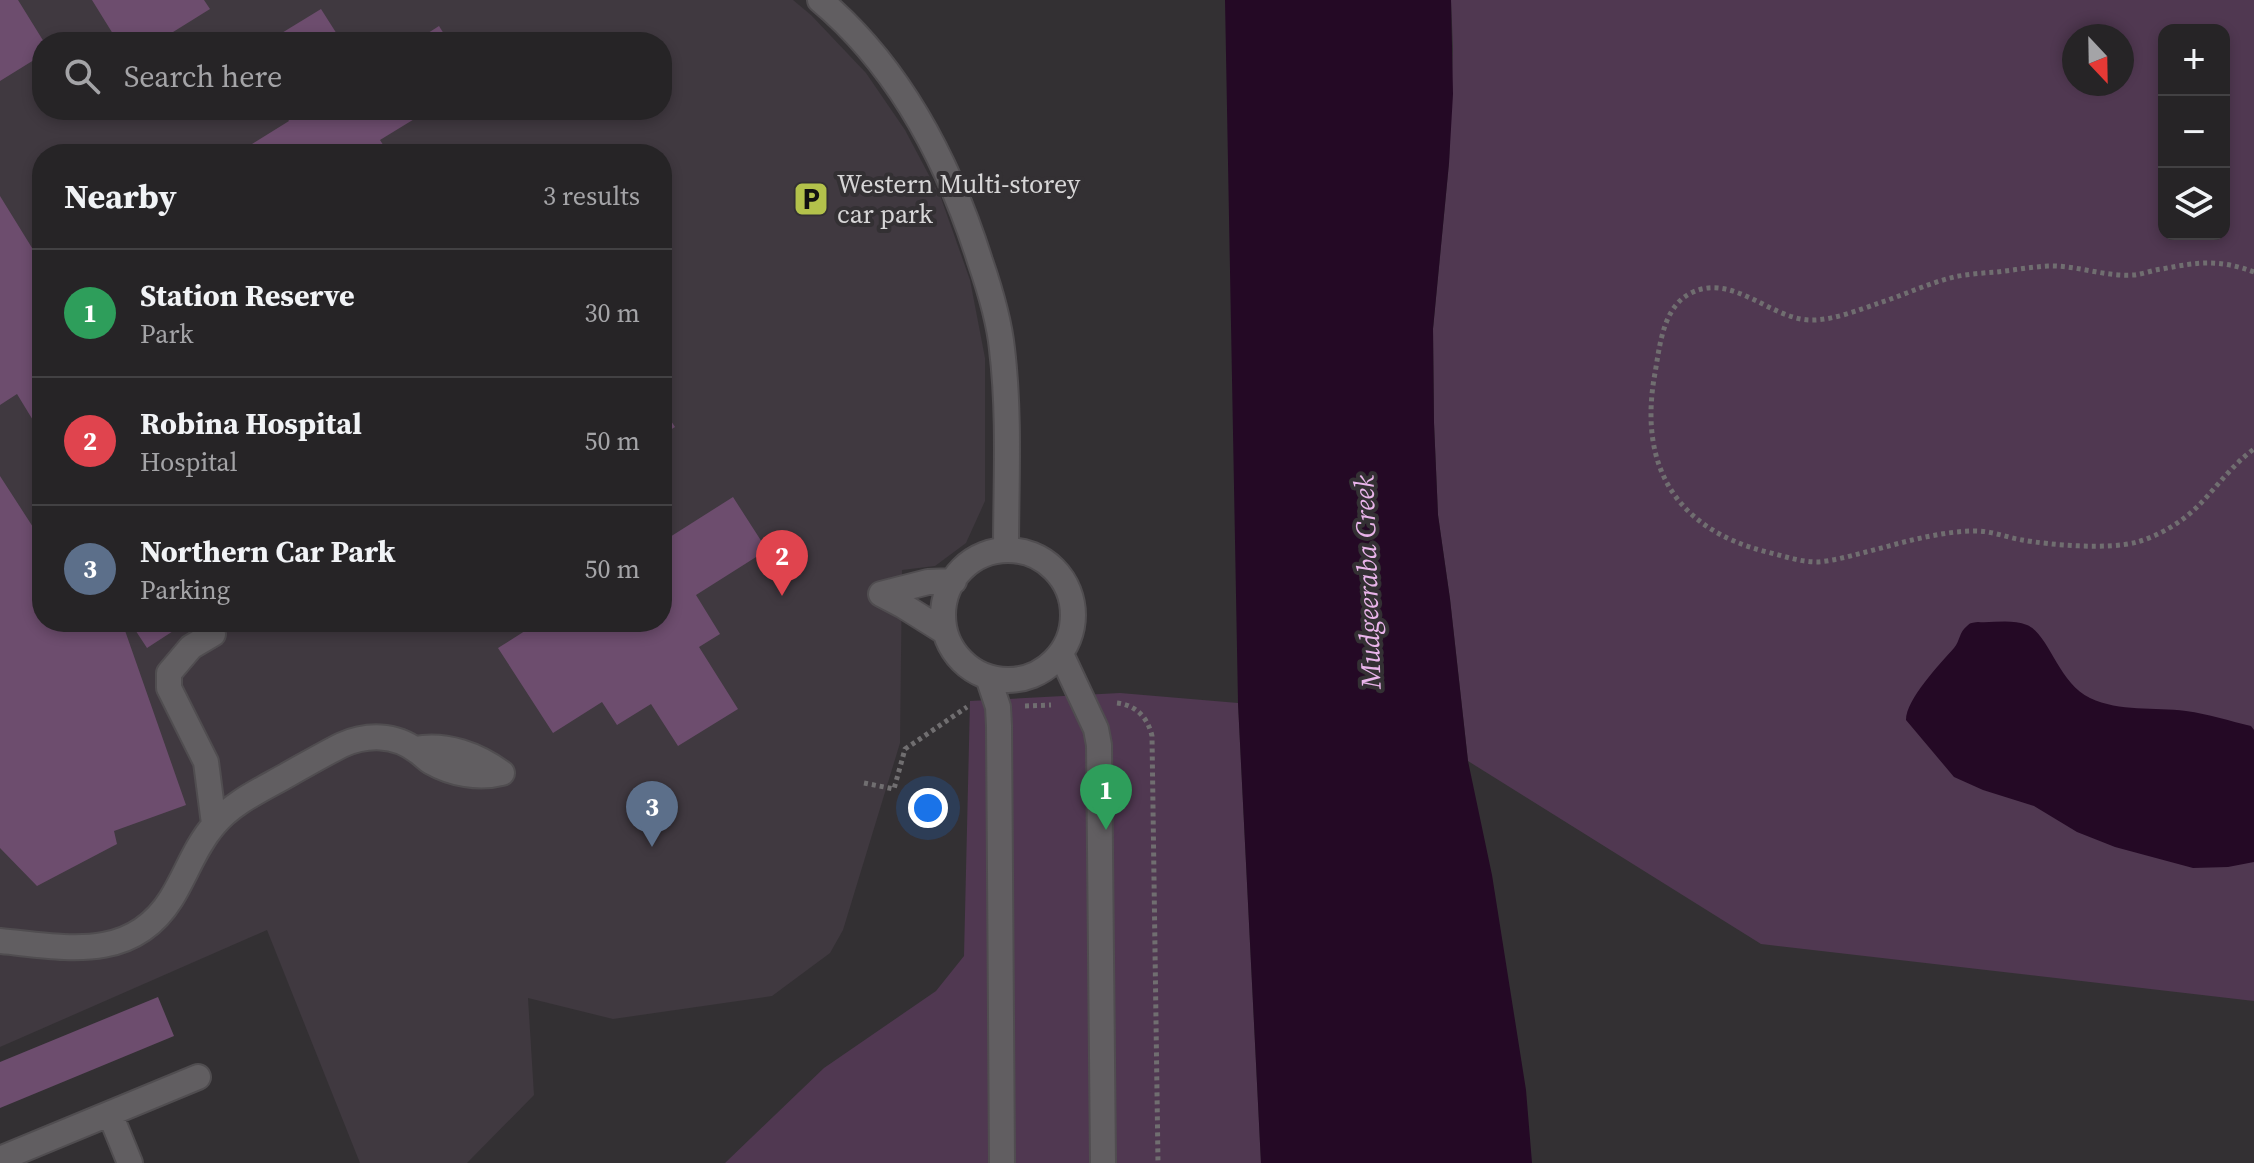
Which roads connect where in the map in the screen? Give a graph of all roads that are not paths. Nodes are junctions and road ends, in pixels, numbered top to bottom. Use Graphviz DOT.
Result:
graph roads {
  1 [pos="820,0"];
  2 [pos="1006,550"];
  3 [pos="954,581"];
  4 [pos="945,632"];
  5 [pos="213,634"];
  6 [pos="1061,654"];
  7 [pos="988,677"];
  8 [pos="415,749"];
  9 [pos="214,824"];
  10 [pos="0,941"];
  11 [pos="198,1077"];
  12 [pos="110,1114"];
  13 [pos="0,1159"];
  14 [pos="130,1163"];
  15 [pos="1002,1163"];
  16 [pos="1103,1163"];
  1 -- 2 [label="lane"];
  2 -- 3 [label="lane"];
  2 -- 6 [label="lane"];
  3 -- 4 [label="lane"];
  3 -- 4 [label="lane"];
  4 -- 7 [label="lane"];
  5 -- 9 [label="lane"];
  6 -- 7 [label="lane"];
  6 -- 16 [label="lane"];
  7 -- 15 [label="lane"];
  8 -- 9 [label="lane"];
  9 -- 10 [label="lane"];
  11 -- 12 [label="lane"];
  12 -- 13 [label="lane"];
  12 -- 14 [label="lane"];
}
